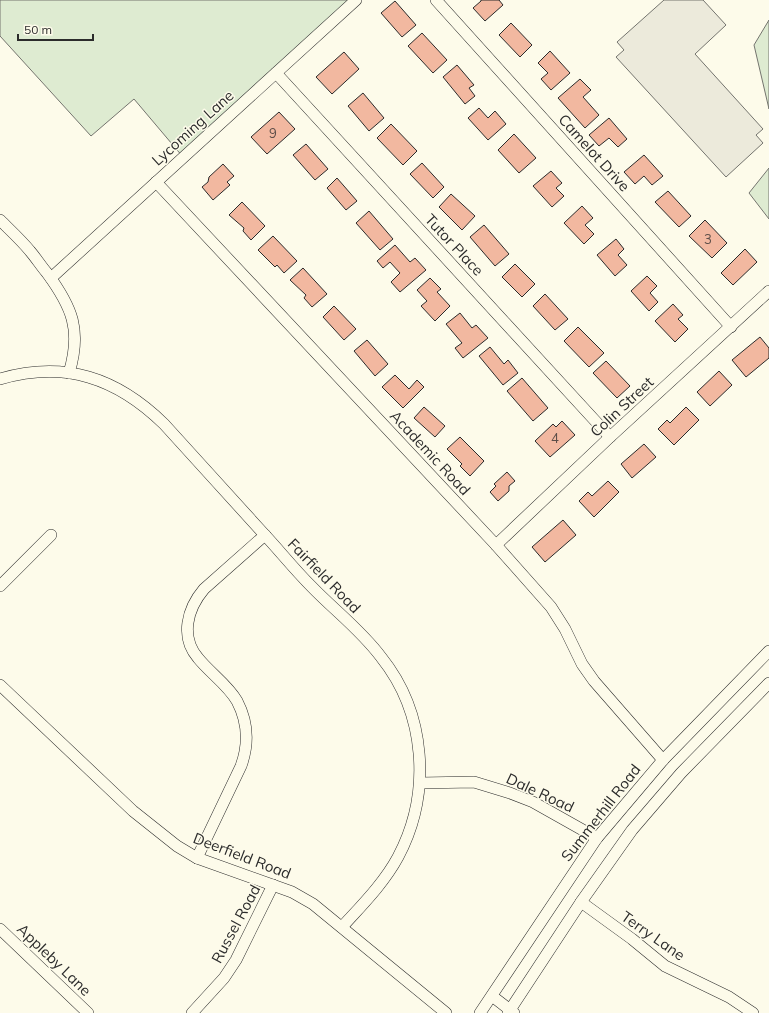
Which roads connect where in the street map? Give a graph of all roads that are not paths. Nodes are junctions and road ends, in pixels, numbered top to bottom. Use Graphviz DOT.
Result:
graph roads {
  1 [pos="356,0"];
  2 [pos="436,0"];
  3 [pos="276,73"];
  4 [pos="156,182"];
  5 [pos="0,220"];
  6 [pos="50,278"];
  7 [pos="769,291"];
  8 [pos="731,327"];
  9 [pos="69,373"];
  10 [pos="0,379"];
  11 [pos="610,437"];
  12 [pos="51,534"];
  13 [pos="265,535"];
  14 [pos="496,545"];
  15 [pos="0,586"];
  16 [pos="769,650"];
  17 [pos="769,683"];
  18 [pos="0,685"];
  19 [pos="662,760"];
  20 [pos="420,783"];
  21 [pos="597,838"];
  22 [pos="197,858"];
  23 [pos="274,885"];
  24 [pos="581,902"];
  25 [pos="342,927"];
  26 [pos="0,929"];
  27 [pos="492,996"];
  28 [pos="510,1012"];
  29 [pos="88,1013"];
  30 [pos="192,1013"];
  31 [pos="446,1013"];
  32 [pos="480,1013"];
  33 [pos="753,1013"];
  1 -- 3 [label="street, Lycoming Lane"];
  2 -- 8 [label="street, Camelot Drive"];
  3 -- 4 [label="street, Lycoming Lane"];
  3 -- 11 [label="street, Tutor Place"];
  4 -- 6 [label="street, Lycoming Lane"];
  4 -- 14 [label="street, Academic Road"];
  5 -- 6 [label="street"];
  6 -- 9 [label="street"];
  7 -- 8 [label="street, Colin Street"];
  8 -- 11 [label="street, Colin Street"];
  9 -- 10 [label="street, Fairfield Road"];
  9 -- 13 [label="street, Fairfield Road"];
  11 -- 14 [label="street, Colin Street"];
  12 -- 15 [label="street"];
  13 -- 20 [label="street, Fairfield Road"];
  13 -- 22 [label="street"];
  14 -- 19 [label="street, Academic Road"];
  16 -- 19 [label="street, Summerhill Road"];
  17 -- 24 [label="street"];
  18 -- 22 [label="street, Deerfield Road"];
  19 -- 21 [label="street, Summerhill Road"];
  20 -- 21 [label="street, Dale Road"];
  20 -- 25 [label="street, Fairfield Road"];
  21 -- 27 [label="street, Summerhill Road"];
  22 -- 23 [label="street, Deerfield Road"];
  23 -- 25 [label="street, Deerfield Road"];
  23 -- 30 [label="street, Russel Road"];
  24 -- 28 [label="street"];
  24 -- 33 [label="street, Terry Lane"];
  25 -- 31 [label="street, Deerfield Road"];
  26 -- 29 [label="street, Appleby Lane"];
  27 -- 28 [label="street"];
  27 -- 32 [label="street, Summerhill Road"];
}
